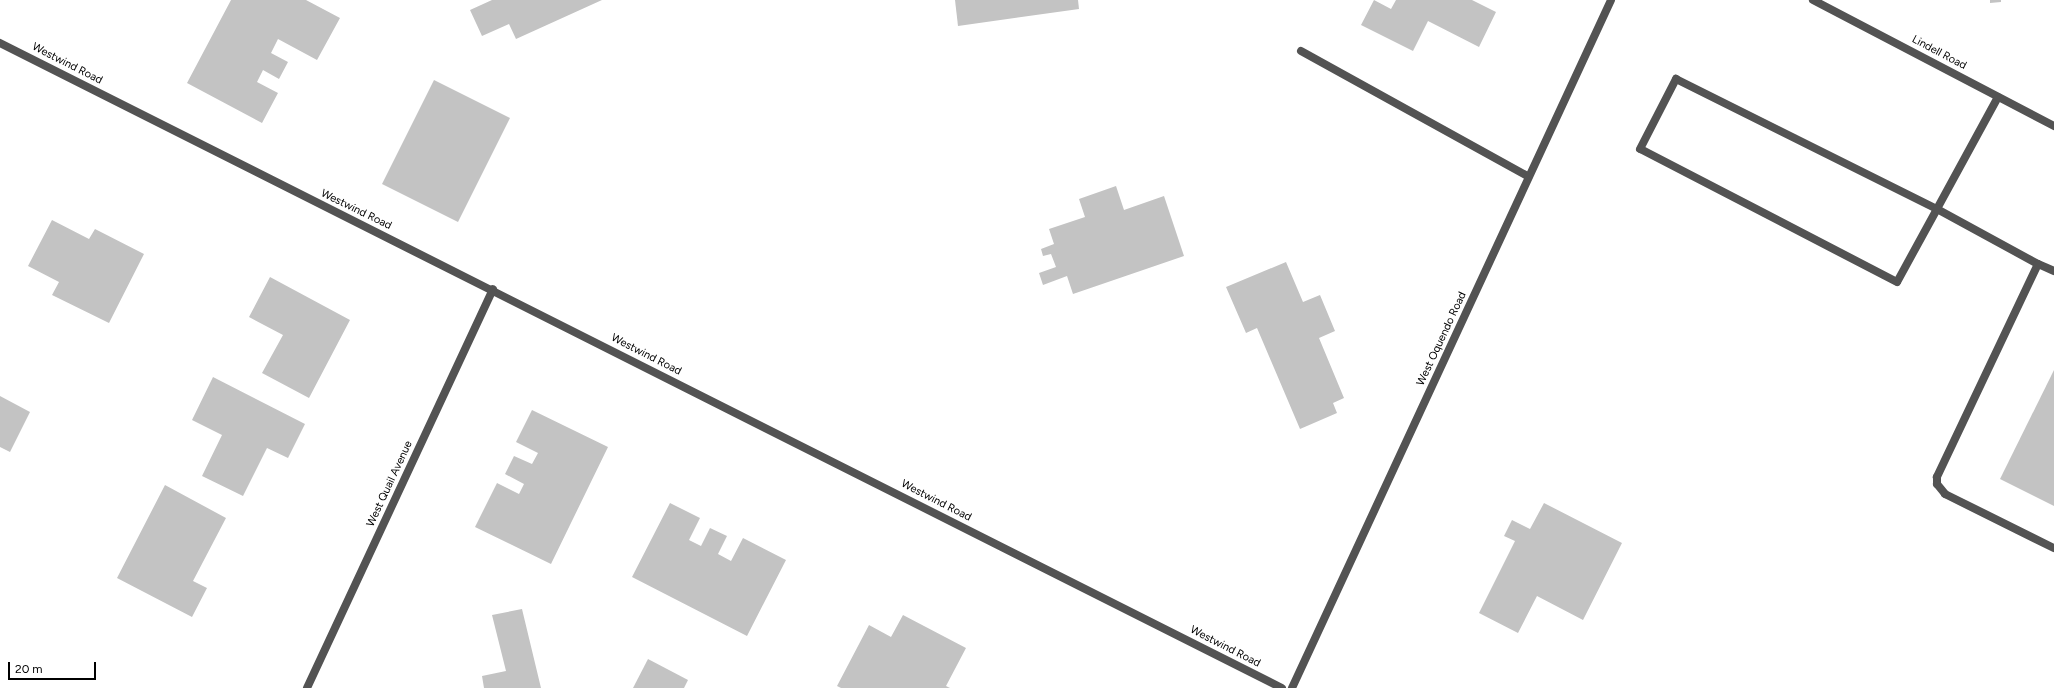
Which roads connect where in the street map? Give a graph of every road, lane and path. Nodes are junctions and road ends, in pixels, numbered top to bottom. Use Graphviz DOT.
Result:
graph roads {
  1 [pos="1611,0"];
  2 [pos="1813,0"];
  3 [pos="0,42"];
  4 [pos="1301,51"];
  5 [pos="1998,97"];
  6 [pos="2054,126"];
  7 [pos="1529,177"];
  8 [pos="1937,209"];
  9 [pos="2038,264"];
  10 [pos="2054,271"];
  11 [pos="492,290"];
  12 [pos="2054,548"];
  13 [pos="307,688"];
  14 [pos="1282,688"];
  15 [pos="1292,688"];
  1 -- 7 [label="street, West Oquendo Road"];
  2 -- 5 [label="street, Lindell Road"];
  3 -- 11 [label="street, Westwind Road"];
  4 -- 7 [label="street"];
  5 -- 6 [label="street, Lindell Road"];
  5 -- 8 [label="street"];
  7 -- 15 [label="street, West Oquendo Road"];
  8 -- 8 [label="street"];
  8 -- 9 [label="street"];
  9 -- 10 [label="street"];
  9 -- 12 [label="street"];
  11 -- 13 [label="street, West Quail Avenue"];
  11 -- 14 [label="street, Westwind Road"];
}
